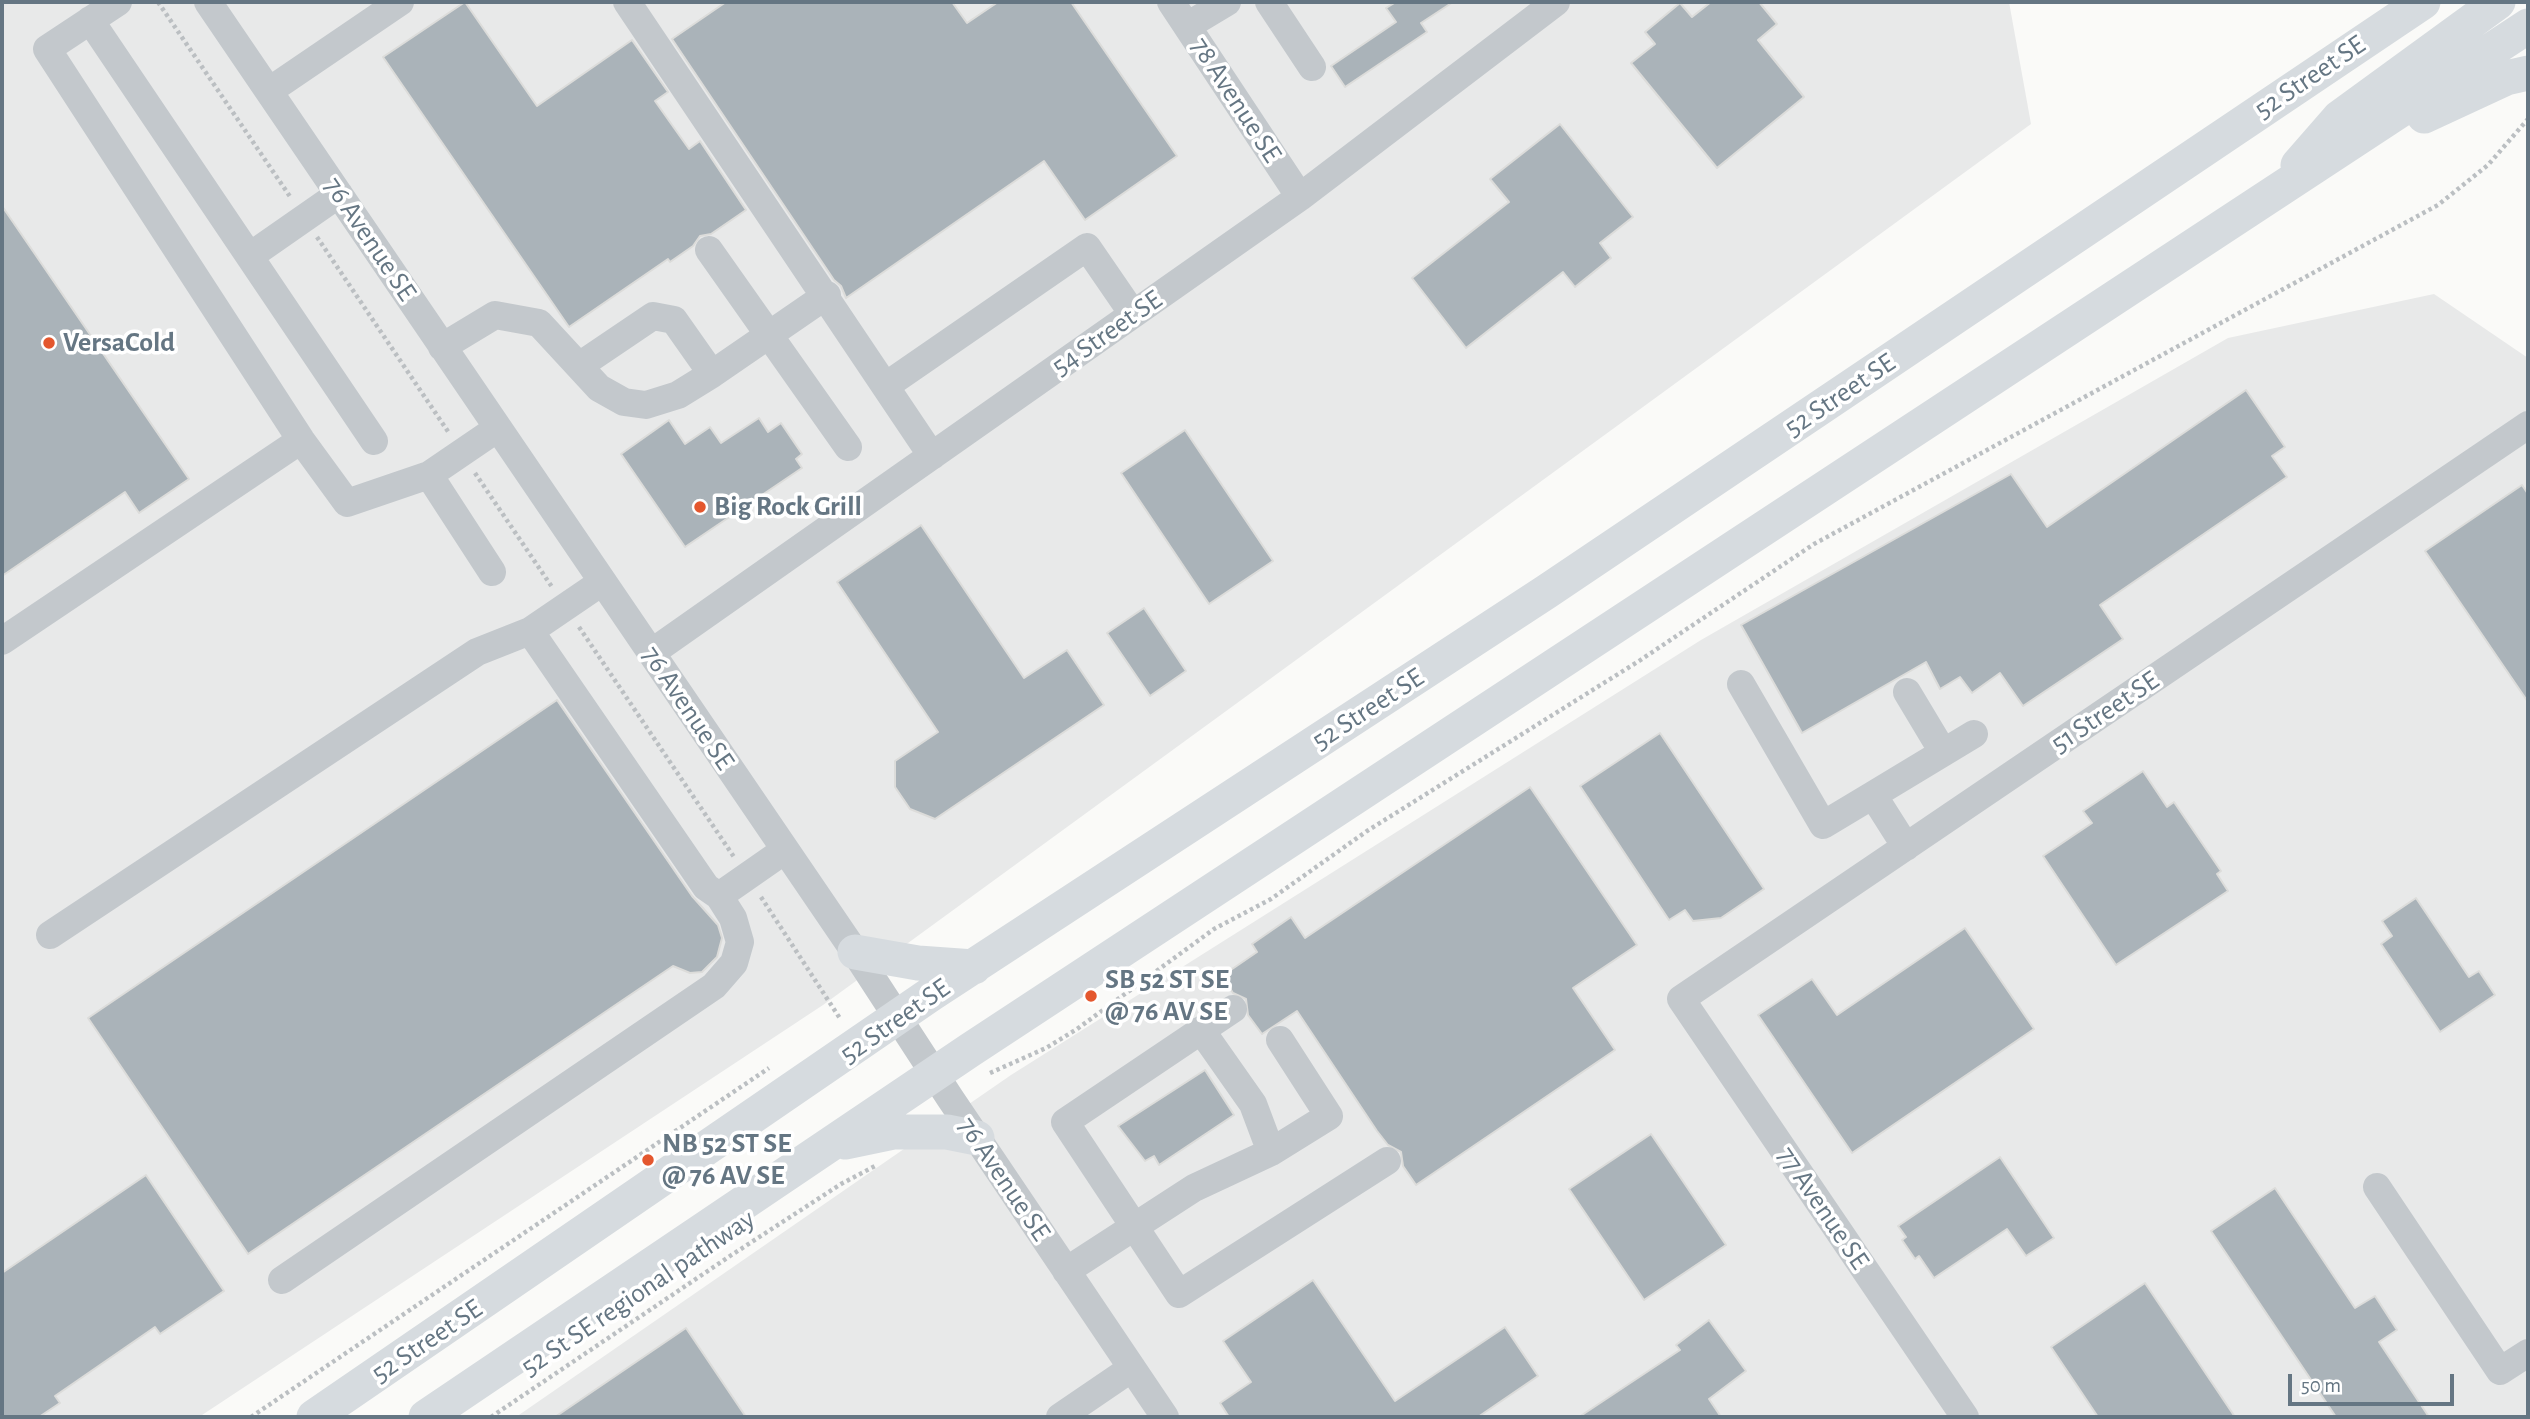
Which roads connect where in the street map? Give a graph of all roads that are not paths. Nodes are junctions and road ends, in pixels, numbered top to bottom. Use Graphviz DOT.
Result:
graph roads {
  1 [pos="118,2"];
  2 [pos="208,2"];
  3 [pos="400,2"];
  4 [pos="627,2"];
  5 [pos="1171,2"];
  6 [pos="1227,2"];
  7 [pos="1269,2"];
  8 [pos="1556,2"];
  9 [pos="2377,2"];
  10 [pos="2423,2"];
  11 [pos="2498,2"];
  12 [pos="90,20"];
  13 [pos="1187,26"];
  14 [pos="2528,26"];
  15 [pos="1312,66"];
  16 [pos="2528,73"];
  17 [pos="2303,81"];
  18 [pos="269,91"];
  19 [pos="2326,161"];
  20 [pos="339,194"];
  21 [pos="1300,197"];
  22 [pos="2268,199"];
  23 [pos="709,250"];
  24 [pos="250,256"];
  25 [pos="827,296"];
  26 [pos="1133,314"];
  27 [pos="770,335"];
  28 [pos="442,347"];
  29 [pos="579,366"];
  30 [pos="712,374"];
  31 [pos="887,385"];
  32 [pos="2528,425"];
  33 [pos="498,428"];
  34 [pos="302,440"];
  35 [pos="374,441"];
  36 [pos="848,447"];
  37 [pos="932,456"];
  38 [pos="429,475"];
  39 [pos="492,572"];
  40 [pos="602,582"];
  41 [pos="530,631"];
  42 [pos="2,641"];
  43 [pos="651,653"];
  44 [pos="1741,684"];
  45 [pos="1907,692"];
  46 [pos="1974,734"];
  47 [pos="1943,752"];
  48 [pos="1873,795"];
  49 [pos="1906,847"];
  50 [pos="785,849"];
  51 [pos="719,896"];
  52 [pos="50,935"];
  53 [pos="855,952"];
  54 [pos="974,967"];
  55 [pos="1681,999"];
  56 [pos="1233,1009"];
  57 [pos="897,1018"];
  58 [pos="1201,1030"];
  59 [pos="1280,1040"];
  60 [pos="934,1074"];
  61 [pos="976,1138"];
  62 [pos="828,1145"];
  63 [pos="1271,1152"];
  64 [pos="1387,1161"];
  65 [pos="2377,1187"];
  66 [pos="1135,1227"];
  67 [pos="1066,1271"];
  68 [pos="282,1280"];
  69 [pos="2528,1353"];
  70 [pos="1132,1368"];
  71 [pos="314,1417"];
  72 [pos="426,1417"];
  73 [pos="1060,1417"];
  74 [pos="1165,1417"];
  75 [pos="1965,1417"];
  1 -- 12 [label="street"];
  2 -- 18 [label="street, 76 Avenue SE"];
  3 -- 18 [label="street"];
  4 -- 25 [label="street"];
  5 -- 13 [label="street, 78 Avenue SE"];
  6 -- 13 [label="street"];
  7 -- 15 [label="street"];
  8 -- 21 [label="street, 54 Street SE"];
  9 -- 17 [label="main road"];
  10 -- 17 [label="main road, 52 Street SE"];
  11 -- 22 [label="main road"];
  12 -- 24 [label="street"];
  12 -- 34 [label="street"];
  13 -- 21 [label="street, 78 Avenue SE"];
  14 -- 19 [label="main road"];
  16 -- 19 [label="main road"];
  17 -- 54 [label="main road, 52 Street SE"];
  18 -- 20 [label="street, 76 Avenue SE"];
  19 -- 22 [label="main road"];
  20 -- 24 [label="street"];
  20 -- 28 [label="street, 76 Avenue SE"];
  21 -- 26 [label="street, 54 Street SE"];
  22 -- 60 [label="main road"];
  23 -- 27 [label="street"];
  24 -- 35 [label="street"];
  25 -- 27 [label="street"];
  25 -- 31 [label="street"];
  26 -- 31 [label="street"];
  26 -- 37 [label="street, 54 Street SE"];
  27 -- 30 [label="street"];
  27 -- 36 [label="street"];
  28 -- 29 [label="street"];
  28 -- 33 [label="street, 76 Avenue SE"];
  29 -- 30 [label="street"];
  29 -- 30 [label="street"];
  31 -- 37 [label="street"];
  32 -- 49 [label="street, 51 Street SE"];
  33 -- 38 [label="street"];
  33 -- 40 [label="street, 76 Avenue SE"];
  34 -- 38 [label="street"];
  34 -- 42 [label="street"];
  37 -- 43 [label="street, 54 Street SE"];
  38 -- 39 [label="street"];
  40 -- 41 [label="street"];
  40 -- 43 [label="street, 76 Avenue SE"];
  41 -- 51 [label="street"];
  41 -- 52 [label="street"];
  43 -- 50 [label="street, 76 Avenue SE"];
  44 -- 48 [label="street"];
  45 -- 47 [label="street"];
  46 -- 47 [label="street"];
  47 -- 48 [label="street"];
  48 -- 49 [label="street"];
  49 -- 55 [label="street, 51 Street SE"];
  50 -- 51 [label="street"];
  50 -- 53 [label="street, 76 Avenue SE"];
  51 -- 68 [label="street"];
  53 -- 54 [label="main road"];
  53 -- 57 [label="street, 76 Avenue SE"];
  54 -- 57 [label="main road, 52 Street SE"];
  55 -- 75 [label="street, 77 Avenue SE"];
  56 -- 58 [label="street"];
  57 -- 60 [label="street, 76 Avenue SE"];
  57 -- 71 [label="main road, 52 Street SE"];
  58 -- 63 [label="street"];
  58 -- 66 [label="street"];
  59 -- 63 [label="street"];
  60 -- 61 [label="street, 76 Avenue SE"];
  60 -- 62 [label="main road"];
  61 -- 62 [label="main road"];
  61 -- 67 [label="street, 76 Avenue SE"];
  62 -- 72 [label="main road"];
  63 -- 66 [label="street"];
  64 -- 66 [label="street"];
  65 -- 69 [label="street"];
  66 -- 67 [label="street"];
  67 -- 70 [label="street, 76 Avenue SE"];
  70 -- 73 [label="street"];
  70 -- 74 [label="street, 76 Avenue SE"];
}
